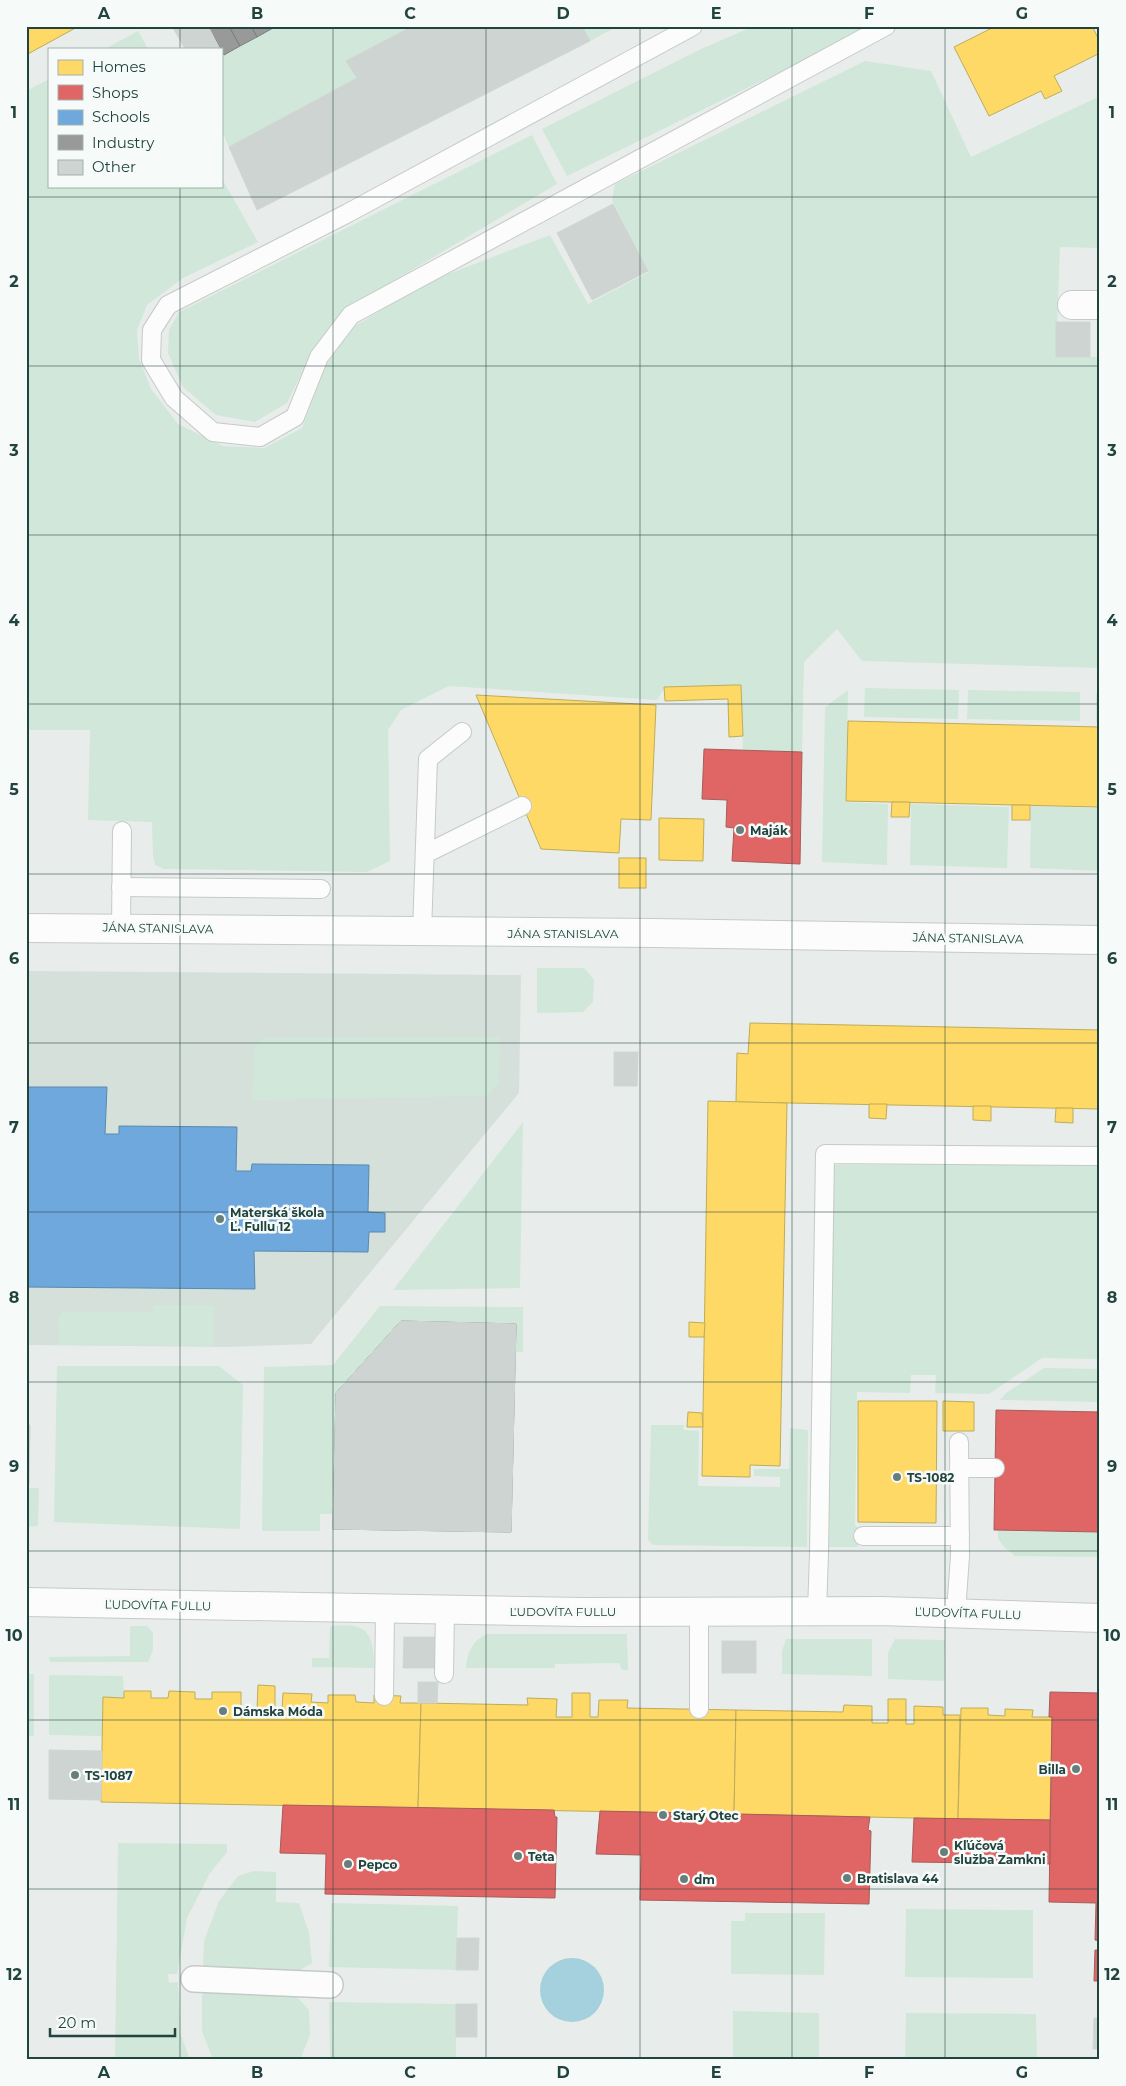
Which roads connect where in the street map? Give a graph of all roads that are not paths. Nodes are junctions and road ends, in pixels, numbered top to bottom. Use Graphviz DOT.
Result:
graph roads {
  1 [pos="693,26"];
  2 [pos="886,26"];
  3 [pos="1072,305"];
  4 [pos="1100,305"];
  5 [pos="462,732"];
  6 [pos="522,806"];
  7 [pos="122,831"];
  8 [pos="425,854"];
  9 [pos="121,887"];
  10 [pos="321,889"];
  11 [pos="26,928"];
  12 [pos="121,928"];
  13 [pos="422,932"];
  14 [pos="1100,940"];
  15 [pos="1100,1156"];
  16 [pos="959,1442"];
  17 [pos="959,1468"];
  18 [pos="995,1468"];
  19 [pos="863,1536"];
  20 [pos="960,1536"];
  21 [pos="26,1602"];
  22 [pos="385,1609"];
  23 [pos="445,1610"];
  24 [pos="816,1611"];
  25 [pos="699,1612"];
  26 [pos="956,1612"];
  27 [pos="1100,1618"];
  28 [pos="444,1674"];
  29 [pos="384,1696"];
  30 [pos="699,1709"];
  31 [pos="194,1979"];
  32 [pos="330,1985"];
  1 -- 2 [label="lane"];
  3 -- 4 [label="street"];
  5 -- 8 [label="lane"];
  6 -- 8 [label="lane"];
  7 -- 9 [label="lane"];
  8 -- 13 [label="lane"];
  9 -- 10 [label="lane"];
  9 -- 12 [label="lane"];
  11 -- 12 [label="street, JÁNA STANISLAVA"];
  12 -- 13 [label="street, JÁNA STANISLAVA"];
  13 -- 14 [label="street, JÁNA STANISLAVA"];
  15 -- 24 [label="lane"];
  16 -- 17 [label="lane"];
  17 -- 18 [label="lane"];
  17 -- 20 [label="lane"];
  19 -- 20 [label="lane"];
  20 -- 26 [label="lane"];
  21 -- 22 [label="street, ĽUDOVÍTA FULLU"];
  22 -- 23 [label="street, ĽUDOVÍTA FULLU"];
  22 -- 29 [label="lane"];
  23 -- 25 [label="street, ĽUDOVÍTA FULLU"];
  23 -- 28 [label="lane"];
  24 -- 25 [label="street, ĽUDOVÍTA FULLU"];
  24 -- 26 [label="street, ĽUDOVÍTA FULLU"];
  25 -- 30 [label="lane"];
  26 -- 27 [label="street, ĽUDOVÍTA FULLU"];
  31 -- 32 [label="street"];
}
